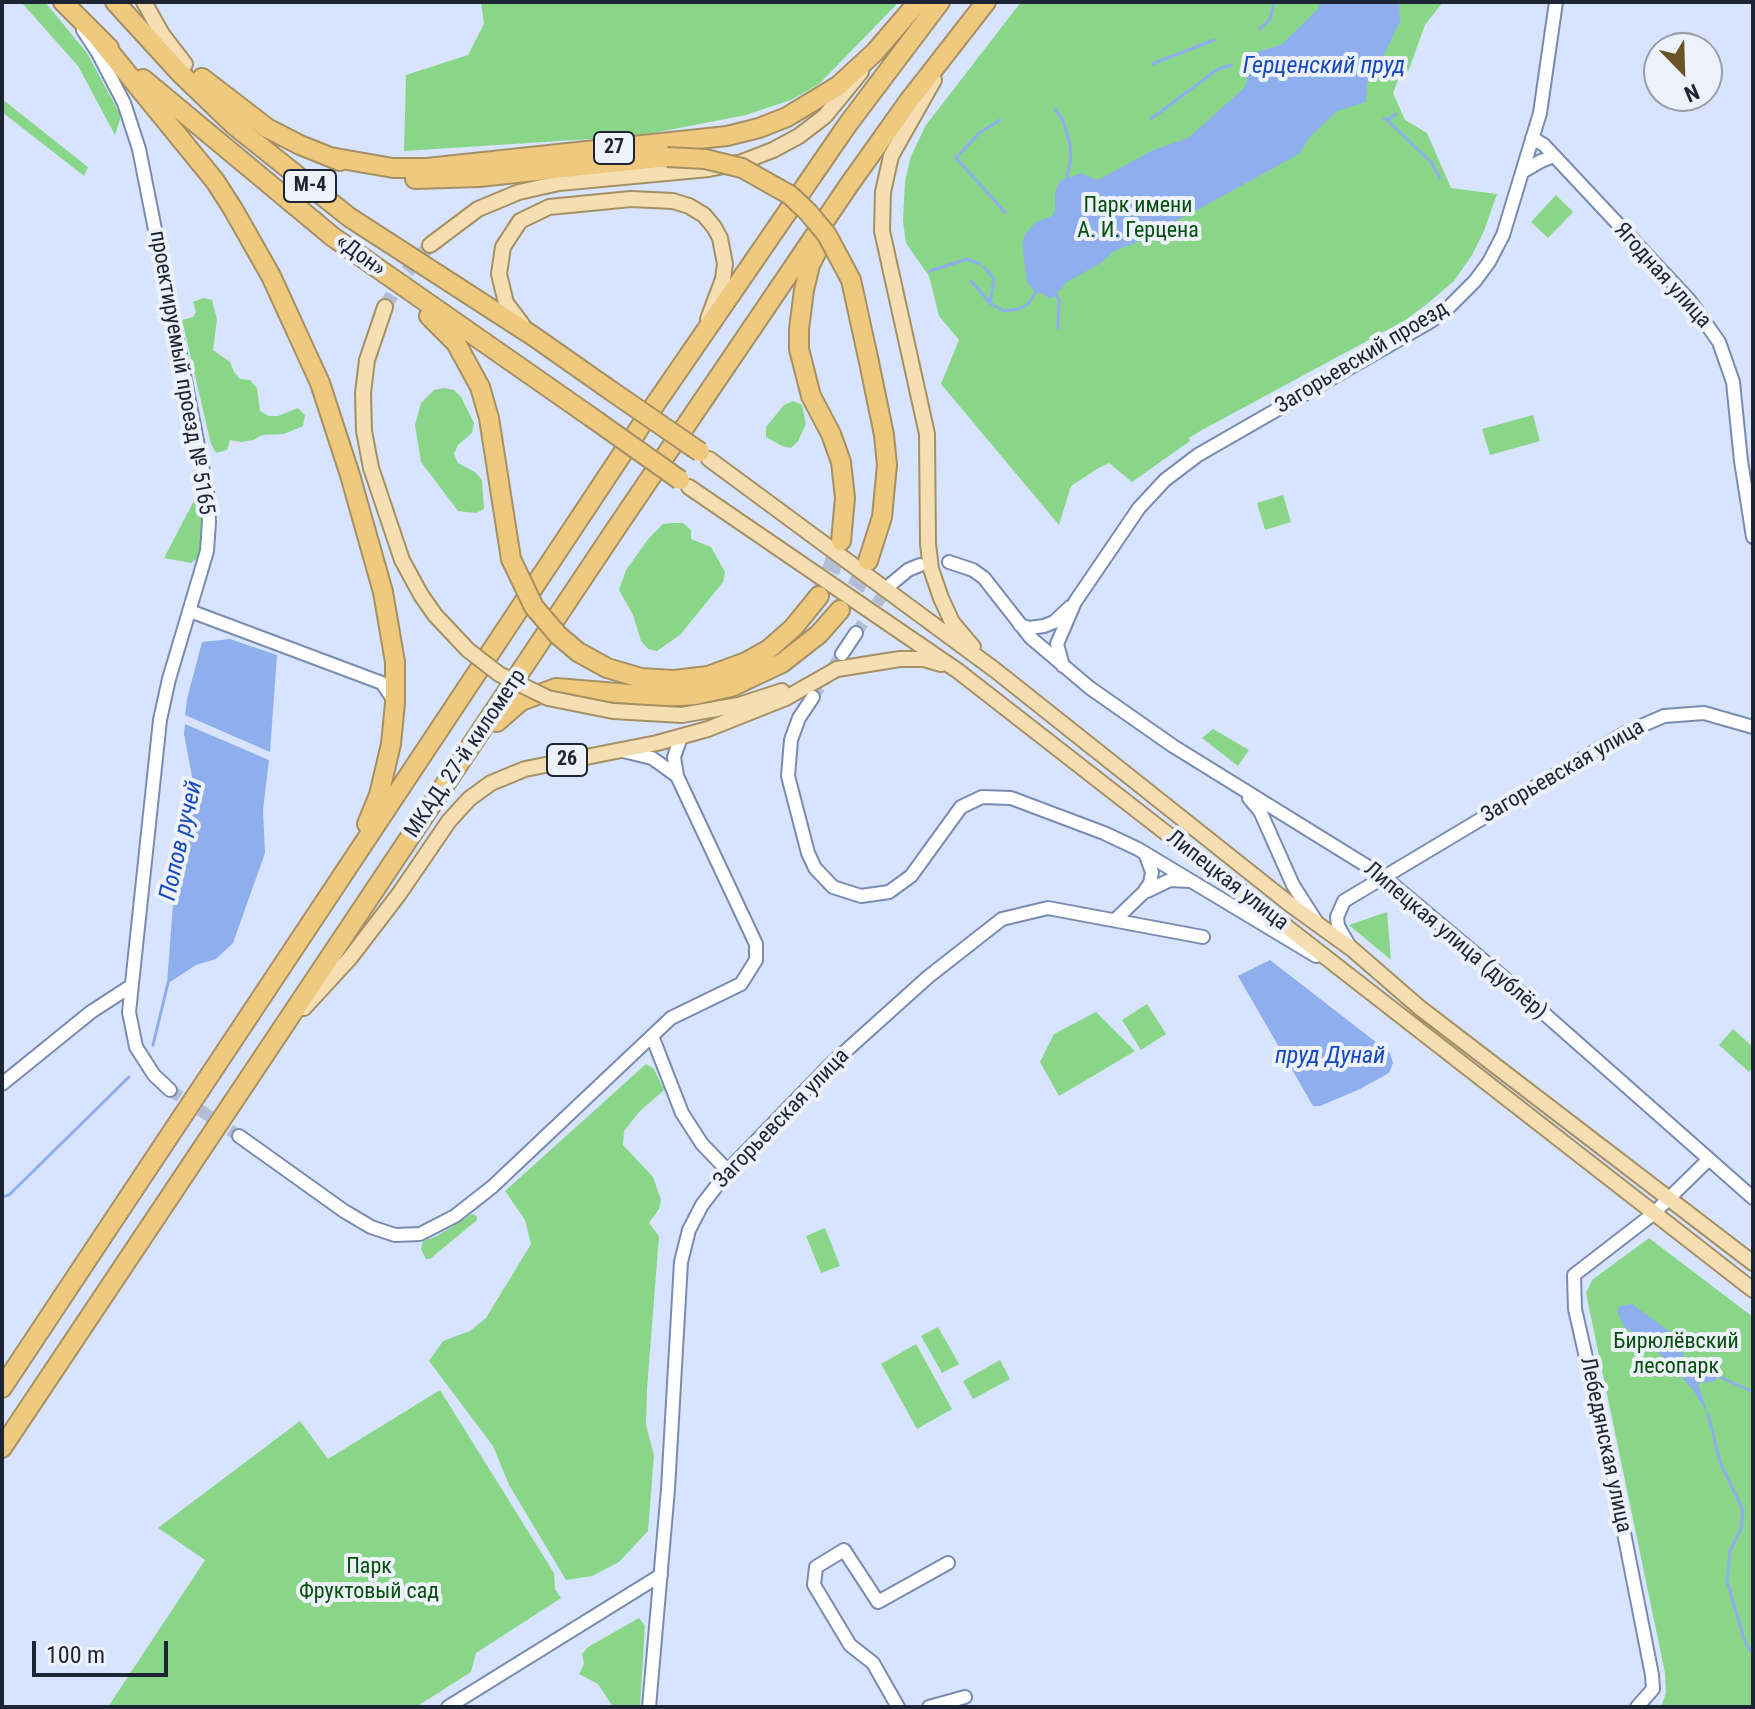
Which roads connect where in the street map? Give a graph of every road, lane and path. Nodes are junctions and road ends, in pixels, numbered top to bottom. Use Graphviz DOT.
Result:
graph roads {
  1 [pos="62,2"];
  2 [pos="115,2"];
  3 [pos="144,2"];
  4 [pos="918,2"];
  5 [pos="940,2"];
  6 [pos="1556,2"];
  7 [pos="981,9"];
  8 [pos="100,40"];
  9 [pos="875,52"];
  10 [pos="185,64"];
  11 [pos="1532,138"];
  12 [pos="877,145"];
  13 [pos="1554,156"];
  14 [pos="330,157"];
  15 [pos="1522,172"];
  16 [pos="430,245"];
  17 [pos="393,280"];
  18 [pos="385,307"];
  19 [pos="533,336"];
  20 [pos="692,351"];
  21 [pos="704,456"];
  22 [pos="685,484"];
  23 [pos="1753,537"];
  24 [pos="841,541"];
  25 [pos="868,561"];
  26 [pos="949,562"];
  27 [pos="920,565"];
  28 [pos="890,585"];
  29 [pos="819,596"];
  30 [pos="1075,602"];
  31 [pos="840,610"];
  32 [pos="190,611"];
  33 [pos="1019,624"];
  34 [pos="856,633"];
  35 [pos="840,662"];
  36 [pos="1063,667"];
  37 [pos="995,670"];
  38 [pos="958,671"];
  39 [pos="813,697"];
  40 [pos="395,703"];
  41 [pos="1753,727"];
  42 [pos="681,737"];
  43 [pos="623,751"];
  44 [pos="453,773"];
  45 [pos="677,776"];
  46 [pos="1225,778"];
  47 [pos="1145,853"];
  48 [pos="1383,876"];
  49 [pos="341,878"];
  50 [pos="1197,883"];
  51 [pos="1144,892"];
  52 [pos="1115,920"];
  53 [pos="1319,925"];
  54 [pos="1203,937"];
  55 [pos="1352,949"];
  56 [pos="1346,974"];
  57 [pos="131,986"];
  58 [pos="279,1035"];
  59 [pos="652,1036"];
  60 [pos="2,1084"];
  61 [pos="167,1087"];
  62 [pos="239,1136"];
  63 [pos="1620,1160"];
  64 [pos="1708,1160"];
  65 [pos="728,1171"];
  66 [pos="1607,1177"];
  67 [pos="1753,1198"];
  68 [pos="1670,1199"];
  69 [pos="1653,1214"];
  70 [pos="1753,1263"];
  71 [pos="1753,1290"];
  72 [pos="2,1388"];
  73 [pos="2,1448"];
  74 [pos="948,1563"];
  75 [pos="661,1575"];
  76 [pos="965,1697"];
  77 [pos="448,1707"];
  78 [pos="649,1707"];
  79 [pos="898,1707"];
  80 [pos="929,1707"];
  81 [pos="1637,1707"];
  1 -- 8 [label="highway, «Дон» / М-4"];
  1 -- 32 [label="street, проектируемый проезд № 5165"];
  2 -- 10 [label="highway, 27"];
  2 -- 19 [label="highway, «Дон» / М-4"];
  3 -- 10 [label="main road"];
  4 -- 9 [label="highway, 27"];
  5 -- 20 [label="highway, МКАД, 27-й километр"];
  6 -- 11 [label="street, Загорьевский проезд"];
  7 -- 12 [label="highway"];
  7 -- 37 [label="main road"];
  8 -- 17 [label="highway, «Дон» / М-4"];
  8 -- 40 [label="highway"];
  9 -- 14 [label="highway, 27"];
  9 -- 16 [label="main road"];
  10 -- 14 [label="highway, 27"];
  11 -- 13 [label="street, Ягодная улица"];
  11 -- 15 [label="street, Загорьевский проезд"];
  12 -- 24 [label="highway"];
  12 -- 44 [label="highway, МКАД, 27-й километр"];
  13 -- 15 [label="street"];
  13 -- 23 [label="street, Ягодная улица"];
  14 -- 25 [label="highway, 27, bridge"];
  15 -- 30 [label="street, Загорьевский проезд"];
  17 -- 22 [label="highway, «Дон» / М-4, bridge"];
  17 -- 29 [label="highway, bridge"];
  18 -- 35 [label="main road, bridge"];
  19 -- 20 [label="main road"];
  19 -- 21 [label="highway, «Дон» / М-4, bridge"];
  20 -- 49 [label="highway, МКАД, 27-й километр"];
  21 -- 37 [label="main road, Липецкая улица"];
  22 -- 38 [label="main road, Липецкая улица"];
  26 -- 33 [label="street, Липецкая улица (дублёр)"];
  27 -- 28 [label="street"];
  30 -- 33 [label="street"];
  30 -- 36 [label="street"];
  31 -- 44 [label="highway"];
  32 -- 40 [label="street"];
  32 -- 57 [label="street, проектируемый проезд № 5165"];
  33 -- 36 [label="street, Липецкая улица (дублёр)"];
  34 -- 35 [label="street"];
  35 -- 38 [label="main road, 26"];
  35 -- 42 [label="main road, 26"];
  36 -- 46 [label="street, Липецкая улица (дублёр)"];
  37 -- 53 [label="main road, Липецкая улица"];
  38 -- 56 [label="main road, Липецкая улица"];
  39 -- 47 [label="street"];
  40 -- 49 [label="highway"];
  41 -- 48 [label="street, Загорьевская улица"];
  42 -- 43 [label="main road, 26"];
  42 -- 45 [label="street"];
  43 -- 45 [label="street"];
  43 -- 58 [label="main road, 26"];
  44 -- 58 [label="highway, МКАД, 27-й километр"];
  45 -- 59 [label="street"];
  46 -- 48 [label="street, Липецкая улица (дублёр)"];
  46 -- 53 [label="street"];
  47 -- 50 [label="street"];
  47 -- 51 [label="street"];
  48 -- 55 [label="street, Загорьевская улица"];
  48 -- 64 [label="street, Липецкая улица (дублёр)"];
  49 -- 72 [label="highway, МКАД, 27-й километр"];
  50 -- 51 [label="street"];
  50 -- 56 [label="street"];
  51 -- 52 [label="street"];
  52 -- 54 [label="street, Загорьевская улица"];
  52 -- 65 [label="street, Загорьевская улица"];
  53 -- 55 [label="main road, Липецкая улица"];
  55 -- 63 [label="main road, Липецкая улица"];
  56 -- 66 [label="main road, Липецкая улица"];
  57 -- 60 [label="street"];
  57 -- 61 [label="street, проектируемый проезд № 5165"];
  58 -- 73 [label="highway, МКАД, 27-й километр"];
  59 -- 62 [label="street"];
  59 -- 65 [label="street"];
  63 -- 66 [label="street"];
  63 -- 68 [label="main road, Липецкая улица"];
  64 -- 67 [label="street, Липецкая улица (дублёр)"];
  64 -- 68 [label="street"];
  65 -- 75 [label="street, Загорьевская улица"];
  66 -- 69 [label="main road, Липецкая улица"];
  68 -- 69 [label="street"];
  68 -- 70 [label="main road, Липецкая улица"];
  69 -- 71 [label="main road, Липецкая улица"];
  69 -- 81 [label="street, Лебедянская улица"];
  74 -- 79 [label="street"];
  75 -- 77 [label="street"];
  75 -- 78 [label="street, Загорьевская улица"];
  76 -- 80 [label="street"];
}
